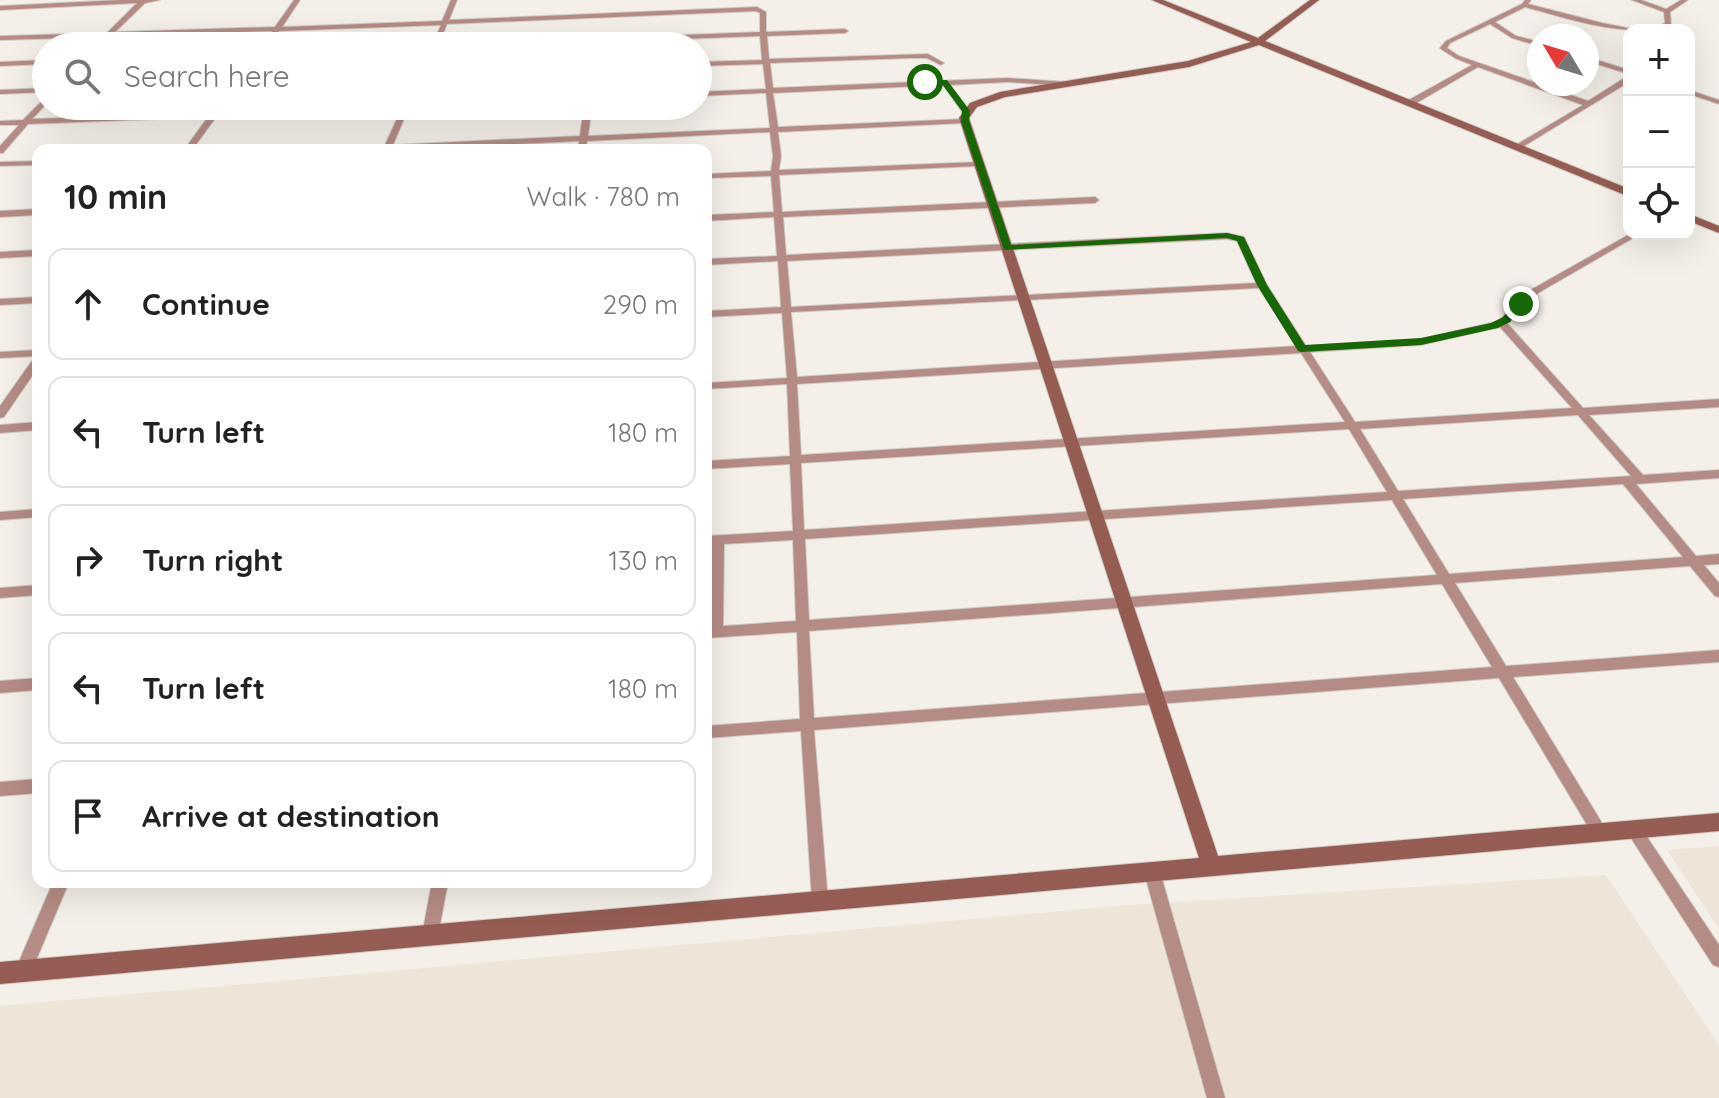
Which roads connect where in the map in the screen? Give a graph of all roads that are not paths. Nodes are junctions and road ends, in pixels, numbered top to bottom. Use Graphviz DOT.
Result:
graph roads {
  1 [pos="157,0"];
  2 [pos="297,0"];
  3 [pos="454,0"];
  4 [pos="1156,0"];
  5 [pos="1315,0"];
  6 [pos="1635,0"];
  7 [pos="1685,0"];
  8 [pos="111,1"];
  9 [pos="143,1"];
  10 [pos="52,3"];
  11 [pos="1526,3"];
  12 [pos="0,8"];
  13 [pos="1667,11"];
  14 [pos="609,16"];
  15 [pos="445,21"];
  16 [pos="1489,21"];
  17 [pos="1668,24"];
  18 [pos="280,26"];
  19 [pos="1623,28"];
  20 [pos="845,31"];
  21 [pos="110,32"];
  22 [pos="133,32"];
  23 [pos="276,32"];
  24 [pos="441,32"];
  25 [pos="604,32"];
  26 [pos="763,34"];
  27 [pos="32,37"];
  28 [pos="712,37"];
  29 [pos="0,38"];
  30 [pos="1527,41"];
  31 [pos="1259,42"];
  32 [pos="765,61"];
  33 [pos="32,63"];
  34 [pos="712,63"];
  35 [pos="941,63"];
  36 [pos="1599,63"];
  37 [pos="0,64"];
  38 [pos="1477,65"];
  39 [pos="1623,70"];
  40 [pos="944,82"];
  41 [pos="1623,83"];
  42 [pos="1065,84"];
  43 [pos="32,91"];
  44 [pos="0,92"];
  45 [pos="770,93"];
  46 [pos="712,94"];
  47 [pos="1695,94"];
  48 [pos="1719,102"];
  49 [pos="1410,103"];
  50 [pos="1588,104"];
  51 [pos="32,116"];
  52 [pos="965,116"];
  53 [pos="59,120"];
  54 [pos="210,120"];
  55 [pos="399,120"];
  56 [pos="586,120"];
  57 [pos="27,122"];
  58 [pos="0,123"];
  59 [pos="774,130"];
  60 [pos="584,139"];
  61 [pos="192,144"];
  62 [pos="389,144"];
  63 [pos="486,144"];
  64 [pos="583,144"];
  65 [pos="1519,147"];
  66 [pos="0,151"];
  67 [pos="32,163"];
  68 [pos="0,164"];
  69 [pos="979,164"];
  70 [pos="775,173"];
  71 [pos="712,176"];
  72 [pos="1623,190"];
  73 [pos="1095,200"];
  74 [pos="993,204"];
  75 [pos="32,212"];
  76 [pos="0,214"];
  77 [pos="780,214"];
  78 [pos="712,218"];
  79 [pos="1695,220"];
  80 [pos="1719,230"];
  81 [pos="1625,240"];
  82 [pos="1007,248"];
  83 [pos="32,253"];
  84 [pos="0,255"];
  85 [pos="783,259"];
  86 [pos="712,262"];
  87 [pos="1262,285"];
  88 [pos="1024,299"];
  89 [pos="32,300"];
  90 [pos="0,302"];
  91 [pos="785,308"];
  92 [pos="712,314"];
  93 [pos="1502,323"];
  94 [pos="1301,349"];
  95 [pos="32,353"];
  96 [pos="0,355"];
  97 [pos="1045,363"];
  98 [pos="32,369"];
  99 [pos="792,381"];
  100 [pos="712,386"];
  101 [pos="1719,403"];
  102 [pos="1581,410"];
  103 [pos="0,414"];
  104 [pos="1351,423"];
  105 [pos="32,426"];
  106 [pos="0,429"];
  107 [pos="1071,441"];
  108 [pos="794,460"];
  109 [pos="712,465"];
  110 [pos="1719,474"];
  111 [pos="1641,480"];
  112 [pos="1627,481"];
  113 [pos="1395,496"];
  114 [pos="32,513"];
  115 [pos="1096,514"];
  116 [pos="0,516"];
  117 [pos="797,535"];
  118 [pos="712,540"];
  119 [pos="1719,559"];
  120 [pos="1693,561"];
  121 [pos="1443,579"];
  122 [pos="32,590"];
  123 [pos="1719,592"];
  124 [pos="0,593"];
  125 [pos="1124,600"];
  126 [pos="803,626"];
  127 [pos="712,633"];
  128 [pos="1719,656"];
  129 [pos="1504,674"];
  130 [pos="32,684"];
  131 [pos="0,687"];
  132 [pos="1156,697"];
  133 [pos="807,723"];
  134 [pos="712,731"];
  135 [pos="32,786"];
  136 [pos="0,789"];
  137 [pos="1719,822"];
  138 [pos="1634,830"];
  139 [pos="1600,833"];
  140 [pos="1212,867"];
  141 [pos="1152,872"];
  142 [pos="58,888"];
  143 [pos="439,888"];
  144 [pos="820,901"];
  145 [pos="430,935"];
  146 [pos="1719,959"];
  147 [pos="23,971"];
  148 [pos="0,973"];
  149 [pos="1216,1098"];
  1 -- 9 [label="street"];
  2 -- 18 [label="street"];
  3 -- 15 [label="street"];
  4 -- 31 [label="street"];
  5 -- 31 [label="street"];
  6 -- 13 [label="street"];
  7 -- 13 [label="street"];
  8 -- 9 [label="street"];
  8 -- 10 [label="street"];
  9 -- 21 [label="street"];
  10 -- 12 [label="street"];
  11 -- 16 [label="street"];
  11 -- 19 [label="street"];
  13 -- 17 [label="street"];
  14 -- 15 [label="street"];
  14 -- 25 [label="street"];
  14 -- 26 [label="street"];
  15 -- 18 [label="street"];
  15 -- 24 [label="street"];
  16 -- 30 [label="street"];
  16 -- 38 [label="street"];
  18 -- 22 [label="street"];
  18 -- 23 [label="street"];
  20 -- 26 [label="street"];
  26 -- 28 [label="street"];
  26 -- 32 [label="street"];
  27 -- 29 [label="street"];
  31 -- 42 [label="street"];
  31 -- 49 [label="street"];
  32 -- 34 [label="street"];
  32 -- 35 [label="street"];
  32 -- 45 [label="street"];
  33 -- 37 [label="street"];
  36 -- 39 [label="street"];
  38 -- 49 [label="street"];
  38 -- 50 [label="street"];
  40 -- 42 [label="street"];
  40 -- 45 [label="street"];
  40 -- 52 [label="street"];
  41 -- 50 [label="street"];
  42 -- 52 [label="street"];
  43 -- 44 [label="street"];
  45 -- 46 [label="street"];
  45 -- 59 [label="street"];
  47 -- 48 [label="street"];
  49 -- 65 [label="street"];
  50 -- 65 [label="street"];
  51 -- 57 [label="street"];
  52 -- 59 [label="street"];
  52 -- 69 [label="street"];
  53 -- 57 [label="street"];
  54 -- 61 [label="street"];
  55 -- 62 [label="street"];
  56 -- 60 [label="street"];
  57 -- 58 [label="street"];
  57 -- 66 [label="street"];
  59 -- 60 [label="street"];
  59 -- 70 [label="street"];
  60 -- 63 [label="street"];
  60 -- 64 [label="street"];
  65 -- 72 [label="street"];
  67 -- 68 [label="street"];
  69 -- 70 [label="street"];
  69 -- 74 [label="street"];
  70 -- 71 [label="street"];
  70 -- 77 [label="street"];
  73 -- 74 [label="street"];
  74 -- 77 [label="street"];
  74 -- 82 [label="street"];
  75 -- 76 [label="street"];
  77 -- 78 [label="street"];
  77 -- 85 [label="street"];
  79 -- 80 [label="street"];
  81 -- 93 [label="street"];
  82 -- 85 [label="street"];
  82 -- 87 [label="street"];
  82 -- 88 [label="street"];
  83 -- 84 [label="street"];
  85 -- 86 [label="street"];
  85 -- 91 [label="street"];
  87 -- 88 [label="street"];
  87 -- 94 [label="street"];
  88 -- 91 [label="street"];
  88 -- 97 [label="street"];
  89 -- 90 [label="street"];
  91 -- 92 [label="street"];
  91 -- 99 [label="street"];
  93 -- 94 [label="street"];
  93 -- 102 [label="street"];
  94 -- 97 [label="street"];
  94 -- 104 [label="street"];
  95 -- 96 [label="street"];
  97 -- 99 [label="street"];
  97 -- 107 [label="street"];
  98 -- 103 [label="street"];
  99 -- 100 [label="street"];
  99 -- 108 [label="street"];
  101 -- 102 [label="street"];
  102 -- 104 [label="street"];
  102 -- 111 [label="street"];
  104 -- 107 [label="street"];
  104 -- 113 [label="street"];
  105 -- 106 [label="street"];
  107 -- 108 [label="street"];
  107 -- 115 [label="street"];
  108 -- 109 [label="street"];
  108 -- 117 [label="street"];
  110 -- 111 [label="street"];
  111 -- 112 [label="street"];
  112 -- 113 [label="street"];
  112 -- 120 [label="street"];
  113 -- 115 [label="street"];
  113 -- 121 [label="street"];
  114 -- 116 [label="street"];
  115 -- 117 [label="street"];
  115 -- 125 [label="street"];
  117 -- 118 [label="street"];
  117 -- 126 [label="street"];
  119 -- 120 [label="street"];
  120 -- 121 [label="street"];
  120 -- 123 [label="street"];
  121 -- 125 [label="street"];
  121 -- 129 [label="street"];
  122 -- 124 [label="street"];
  125 -- 126 [label="street"];
  125 -- 132 [label="street"];
  126 -- 127 [label="street"];
  126 -- 133 [label="street"];
  128 -- 129 [label="street"];
  129 -- 132 [label="street"];
  129 -- 139 [label="street"];
  130 -- 131 [label="street"];
  132 -- 133 [label="street"];
  132 -- 140 [label="street"];
  133 -- 134 [label="street"];
  133 -- 144 [label="street"];
  135 -- 136 [label="street"];
  137 -- 138 [label="street"];
  138 -- 139 [label="street"];
  138 -- 146 [label="street"];
  139 -- 140 [label="street"];
  140 -- 141 [label="street"];
  141 -- 144 [label="street"];
  141 -- 149 [label="street"];
  142 -- 147 [label="street"];
  143 -- 145 [label="street"];
  144 -- 145 [label="street"];
  145 -- 147 [label="street"];
  147 -- 148 [label="street"];
}
